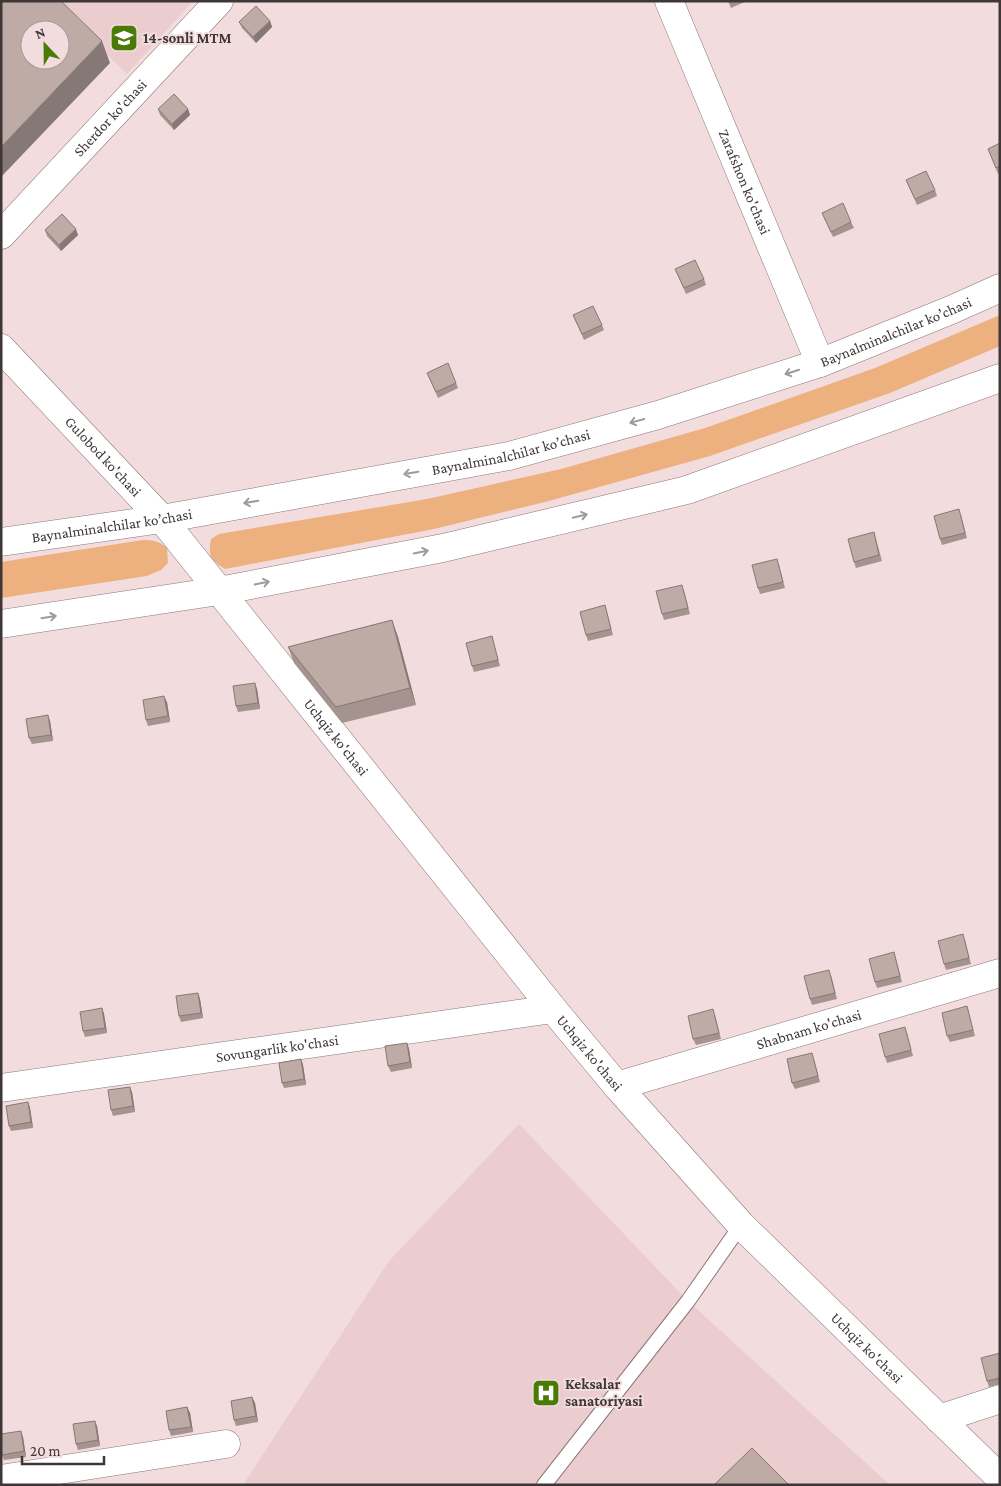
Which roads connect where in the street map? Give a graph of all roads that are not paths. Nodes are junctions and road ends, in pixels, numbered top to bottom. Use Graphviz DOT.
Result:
graph roads {
  1 [pos="219,1"];
  2 [pos="669,1"];
  3 [pos="1,235"];
  4 [pos="1000,288"];
  5 [pos="1,348"];
  6 [pos="820,363"];
  7 [pos="1000,378"];
  8 [pos="162,519"];
  9 [pos="1,542"];
  10 [pos="219,591"];
  11 [pos="1,624"];
  12 [pos="1000,973"];
  13 [pos="553,1009"];
  14 [pos="617,1086"];
  15 [pos="1,1088"];
  16 [pos="741,1225"];
  17 [pos="1000,1399"];
  18 [pos="939,1419"];
  19 [pos="226,1444"];
  20 [pos="1000,1478"];
  21 [pos="1,1479"];
  22 [pos="544,1485"];
  1 -- 3 [label="street, Sherdor ko'chasi"];
  2 -- 6 [label="street, Zarafshon ko'chasi"];
  4 -- 6 [label="street, Baynalminalchilar ko’chasi"];
  5 -- 8 [label="street, Gulobod ko'chasi"];
  6 -- 8 [label="street, Baynalminalchilar ko’chasi, one-way"];
  10 -- 7 [label="street, one-way"];
  8 -- 9 [label="street, Baynalminalchilar ko’chasi"];
  8 -- 10 [label="street, Gulobod ko'chasi"];
  11 -- 10 [label="street, one-way"];
  10 -- 13 [label="street, Uchqiz ko'chasi"];
  12 -- 14 [label="street, Shabnam ko'chasi"];
  13 -- 14 [label="street, Uchqiz ko'chasi"];
  13 -- 15 [label="street, Sovungarlik ko'chasi"];
  14 -- 16 [label="street, Uchqiz ko'chasi"];
  16 -- 18 [label="street, Uchqiz ko'chasi"];
  16 -- 22 [label="lane"];
  17 -- 18 [label="street"];
  18 -- 20 [label="street, Uchqiz ko'chasi"];
  19 -- 21 [label="street"];
}
